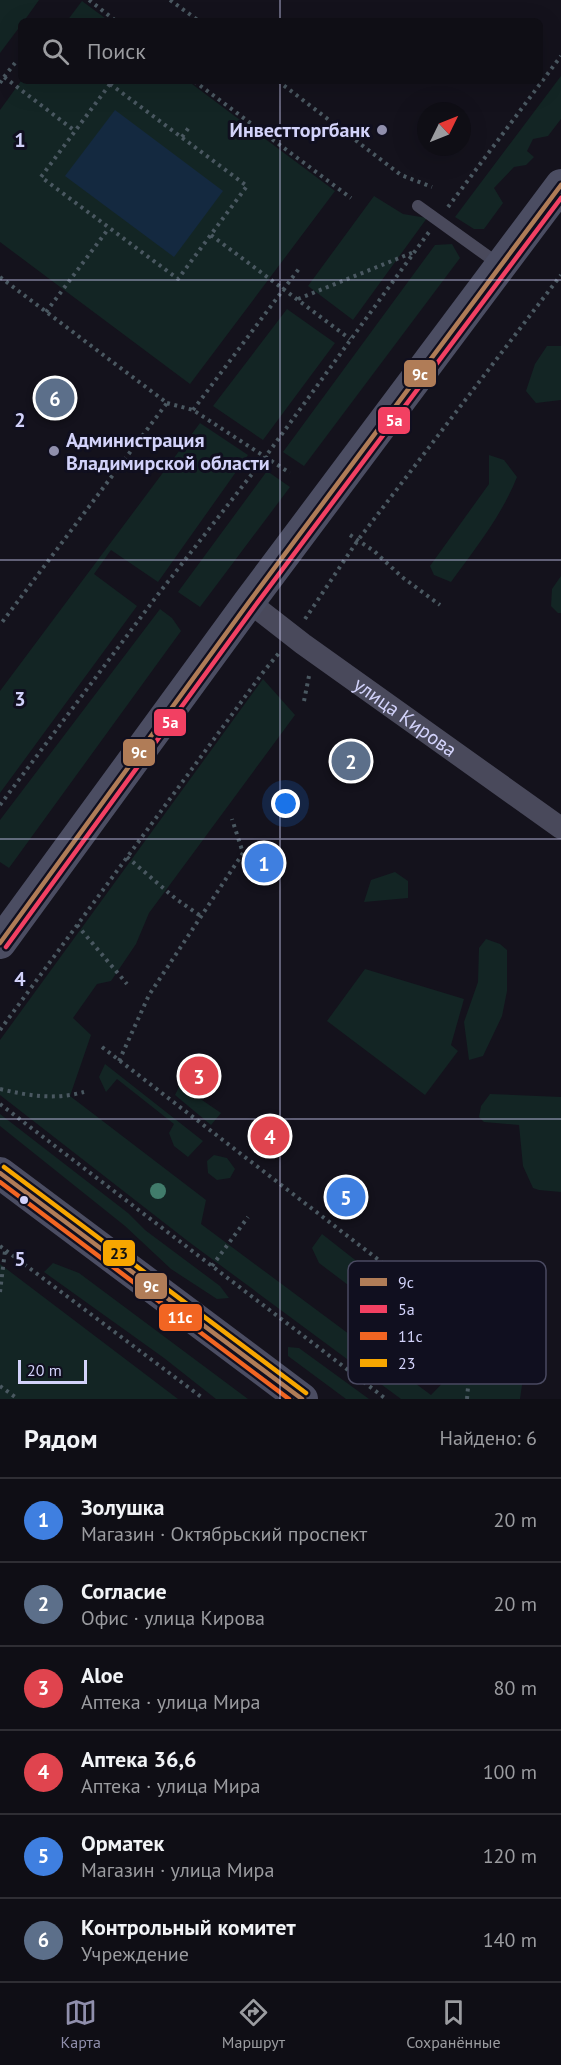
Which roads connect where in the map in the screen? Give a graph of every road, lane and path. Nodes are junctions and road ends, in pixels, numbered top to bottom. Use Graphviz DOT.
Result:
graph roads {
  1 [pos="89,0"];
  2 [pos="170,0"];
  3 [pos="112,18"];
  4 [pos="195,18"];
  5 [pos="561,56"];
  6 [pos="15,63"];
  7 [pos="4,77"];
  8 [pos="543,80"];
  9 [pos="0,83"];
  10 [pos="198,84"];
  11 [pos="282,84"];
  12 [pos="540,84"];
  13 [pos="190,126"];
  14 [pos="75,131"];
  15 [pos="182,137"];
  16 [pos="561,185"];
  17 [pos="432,187"];
  18 [pos="351,198"];
  19 [pos="418,206"];
  20 [pos="438,220"];
  21 [pos="109,228"];
  22 [pos="211,235"];
  23 [pos="415,252"];
  24 [pos="501,265"];
  25 [pos="301,266"];
  26 [pos="0,277"];
  27 [pos="283,288"];
  28 [pos="297,299"];
  29 [pos="46,312"];
  30 [pos="350,339"];
  31 [pos="167,403"];
  32 [pos="193,410"];
  33 [pos="266,456"];
  34 [pos="290,473"];
  35 [pos="350,535"];
  36 [pos="249,603"];
  37 [pos="440,605"];
  38 [pos="0,625"];
  39 [pos="0,805"];
  40 [pos="232,819"];
  41 [pos="561,828"];
  42 [pos="127,857"];
  43 [pos="202,917"];
  44 [pos="77,926"];
  45 [pos="0,943"];
  46 [pos="127,984"];
  47 [pos="102,1047"];
  48 [pos="119,1061"];
  49 [pos="0,1089"];
  50 [pos="84,1092"];
  51 [pos="0,1104"];
  52 [pos="0,1173"];
  53 [pos="248,1217"];
  54 [pos="0,1246"];
  55 [pos="5,1250"];
  56 [pos="380,1261"];
  57 [pos="212,1266"];
  58 [pos="0,1292"];
  59 [pos="348,1370"];
  60 [pos="366,1384"];
  61 [pos="468,1384"];
  62 [pos="0,1386"];
  63 [pos="18,1399"];
  64 [pos="204,1399"];
  65 [pos="302,1399"];
  66 [pos="386,1399"];
  67 [pos="466,1399"];
  1 -- 3 [label="path"];
  2 -- 4 [label="path"];
  5 -- 8 [label="path"];
  6 -- 7 [label="path"];
  7 -- 9 [label="path"];
  7 -- 14 [label="path"];
  10 -- 18 [label="path"];
  11 -- 17 [label="path"];
  12 -- 20 [label="path"];
  13 -- 15 [label="path"];
  14 -- 15 [label="path"];
  14 -- 21 [label="path"];
  15 -- 22 [label="path"];
  16 -- 24 [label="main road"];
  19 -- 20 [label="lane"];
  20 -- 23 [label="path"];
  20 -- 24 [label="lane"];
  21 -- 22 [label="path"];
  21 -- 29 [label="path"];
  22 -- 27 [label="path"];
  23 -- 28 [label="path"];
  23 -- 30 [label="path"];
  24 -- 36 [label="main road"];
  25 -- 27 [label="path"];
  26 -- 29 [label="path"];
  27 -- 28 [label="path"];
  27 -- 32 [label="path"];
  28 -- 30 [label="path"];
  29 -- 31 [label="path"];
  30 -- 33 [label="path"];
  31 -- 32 [label="path"];
  31 -- 38 [label="path"];
  32 -- 33 [label="path"];
  33 -- 34 [label="path"];
  33 -- 39 [label="path"];
  35 -- 37 [label="path"];
  36 -- 41 [label="street, улица Кирова"];
  36 -- 45 [label="main road"];
  40 -- 43 [label="path"];
  42 -- 43 [label="path"];
  43 -- 48 [label="path"];
  44 -- 46 [label="path"];
  47 -- 48 [label="path"];
  48 -- 56 [label="path"];
  49 -- 50 [label="path"];
  51 -- 57 [label="path"];
  52 -- 65 [label="main road"];
  53 -- 57 [label="path"];
  54 -- 55 [label="path"];
  55 -- 58 [label="path"];
  55 -- 64 [label="path"];
  57 -- 59 [label="path"];
  60 -- 66 [label="path"];
  61 -- 67 [label="path"];
  62 -- 63 [label="path"];
}
